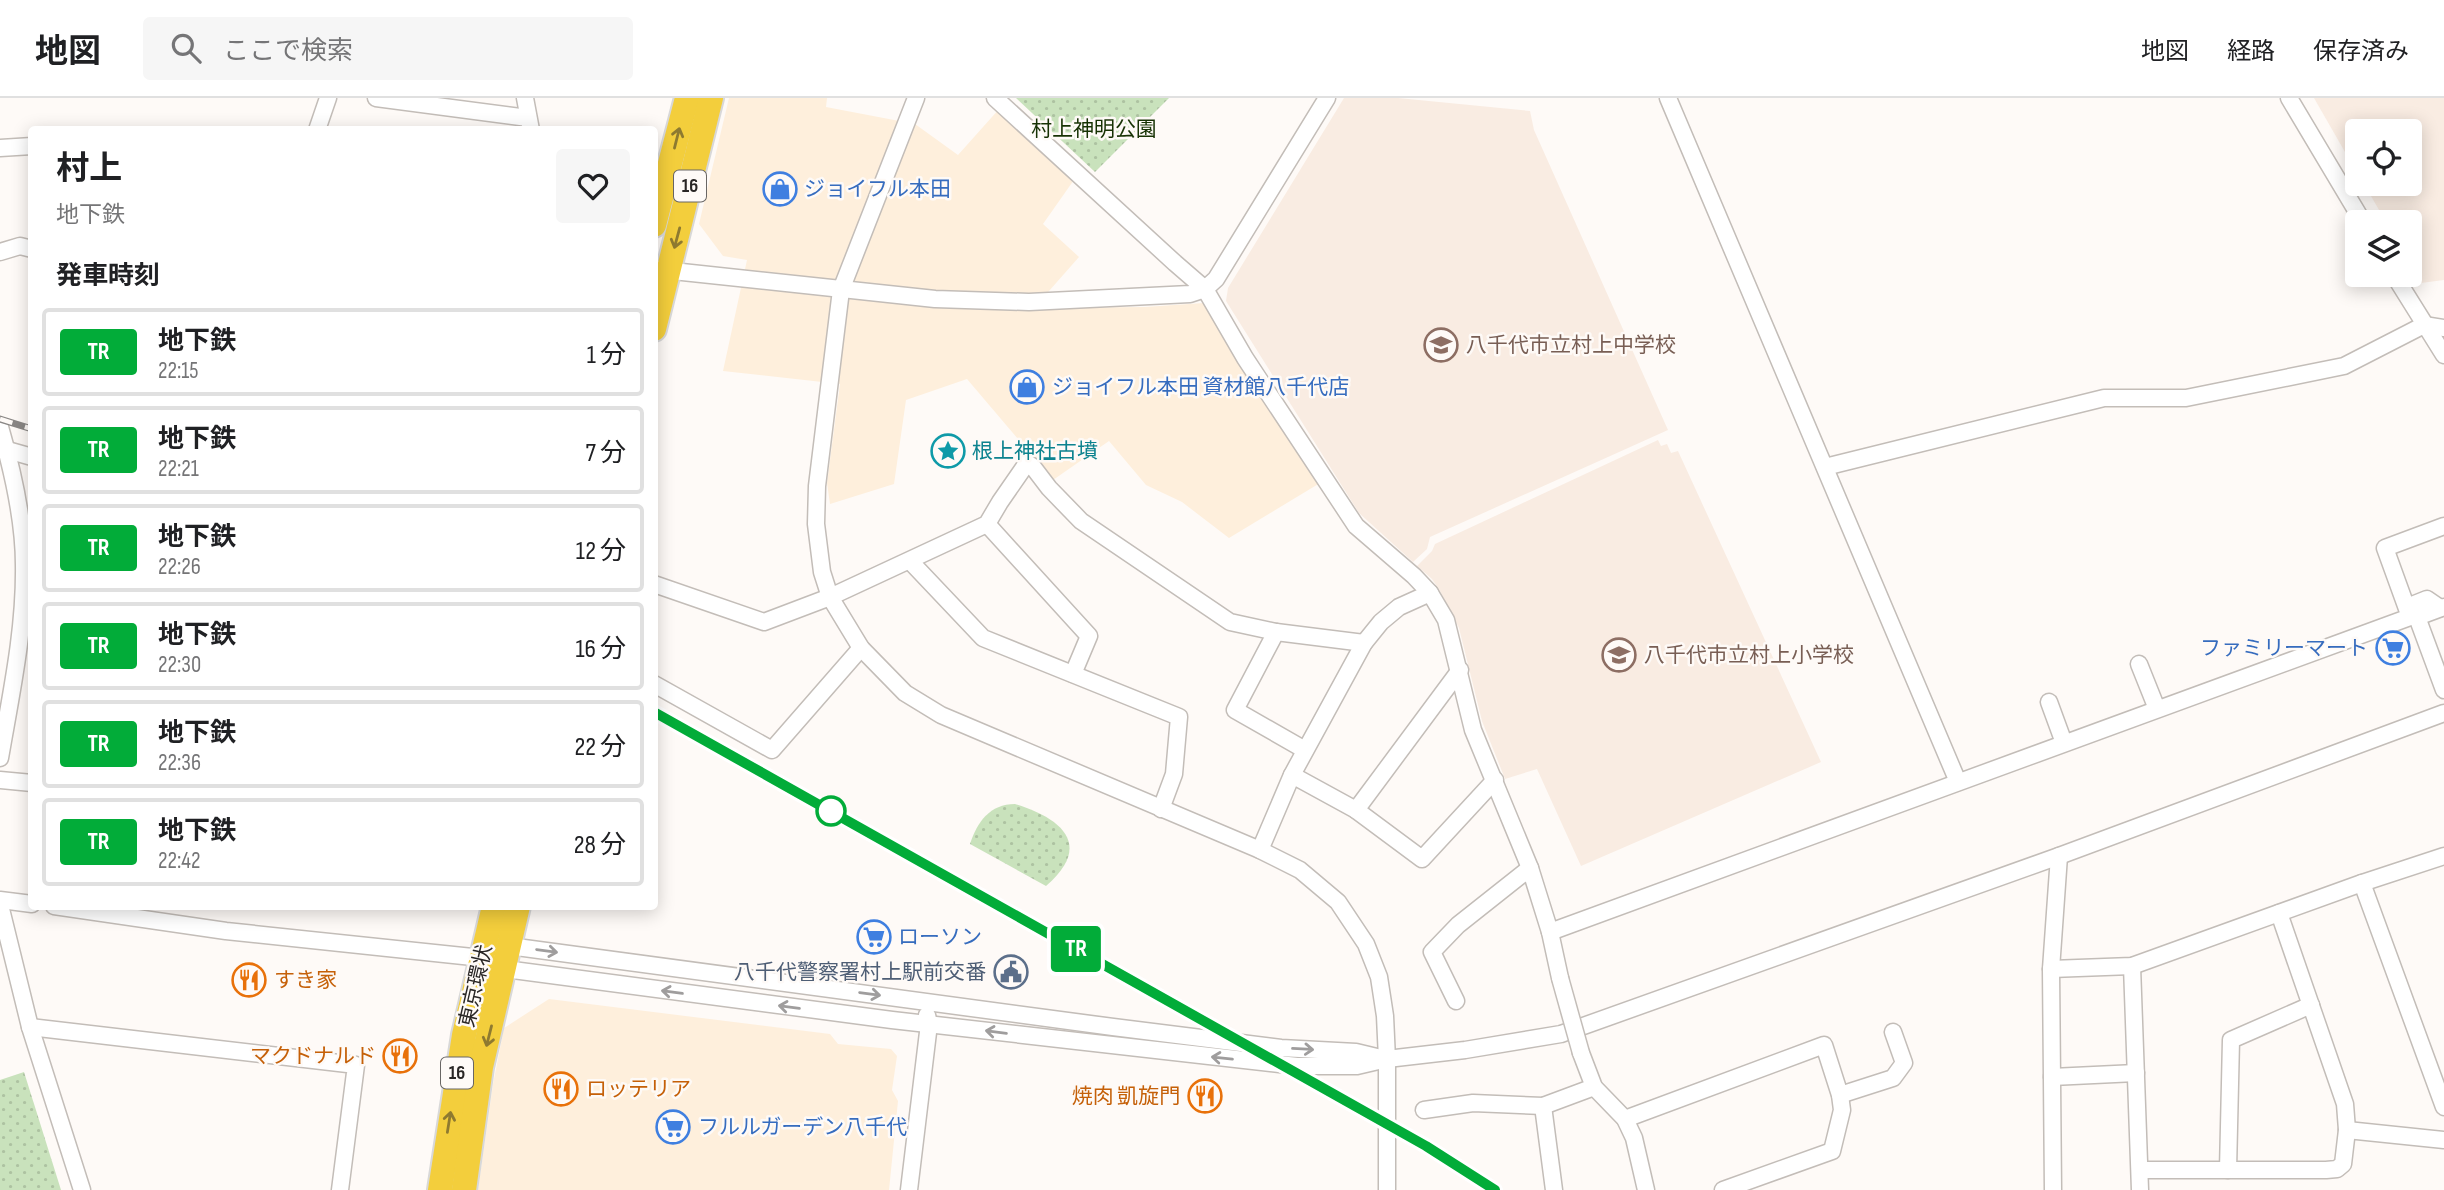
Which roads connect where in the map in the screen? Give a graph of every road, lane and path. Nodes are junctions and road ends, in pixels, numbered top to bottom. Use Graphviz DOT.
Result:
graph roads {
  1 [pos="328,98"];
  2 [pos="376,98"];
  3 [pos="525,98"];
  4 [pos="687,98"];
  5 [pos="711,98"];
  6 [pos="916,98"];
  7 [pos="995,98"];
  8 [pos="1327,98"];
  9 [pos="1668,98"];
  10 [pos="2289,98"];
  11 [pos="530,124"];
  12 [pos="318,126"];
  13 [pos="28,146"];
  14 [pos="0,148"];
  15 [pos="658,210"];
  16 [pos="2356,210"];
  17 [pos="28,248"];
  18 [pos="0,252"];
  19 [pos="661,270"];
  20 [pos="2401,287"];
  21 [pos="841,289"];
  22 [pos="1205,289"];
  23 [pos="658,295"];
  24 [pos="2424,325"];
  25 [pos="2444,328"];
  26 [pos="2444,355"];
  27 [pos="0,427"];
  28 [pos="3,449"];
  29 [pos="28,456"];
  30 [pos="1825,467"];
  31 [pos="987,524"];
  32 [pos="2444,526"];
  33 [pos="910,561"];
  34 [pos="658,585"];
  35 [pos="1430,593"];
  36 [pos="830,597"];
  37 [pos="2407,607"];
  38 [pos="2442,608"];
  39 [pos="1276,632"];
  40 [pos="1364,643"];
  41 [pos="861,648"];
  42 [pos="2139,664"];
  43 [pos="1460,670"];
  44 [pos="1073,674"];
  45 [pos="658,686"];
  46 [pos="2444,690"];
  47 [pos="2049,702"];
  48 [pos="2157,709"];
  49 [pos="2444,713"];
  50 [pos="2064,743"];
  51 [pos="1305,750"];
  52 [pos="0,758"];
  53 [pos="1292,775"];
  54 [pos="0,780"];
  55 [pos="1495,780"];
  56 [pos="1958,782"];
  57 [pos="28,783"];
  58 [pos="1161,809"];
  59 [pos="1356,810"];
  60 [pos="1260,850"];
  61 [pos="2059,856"];
  62 [pos="2444,856"];
  63 [pos="1530,868"];
  64 [pos="2362,883"];
  65 [pos="0,903"];
  66 [pos="28,904"];
  67 [pos="84,910"];
  68 [pos="493,910"];
  69 [pos="517,910"];
  70 [pos="2279,913"];
  71 [pos="1550,932"];
  72 [pos="482,958"];
  73 [pos="507,958"];
  74 [pos="2132,966"];
  75 [pos="2051,969"];
  76 [pos="1456,1001"];
  77 [pos="931,1002"];
  78 [pos="2311,1005"];
  79 [pos="929,1024"];
  80 [pos="30,1027"];
  81 [pos="1893,1032"];
  82 [pos="1387,1059"];
  83 [pos="2136,1073"];
  84 [pos="2052,1077"];
  85 [pos="1594,1087"];
  86 [pos="1840,1096"];
  87 [pos="1543,1106"];
  88 [pos="2444,1107"];
  89 [pos="1424,1110"];
  90 [pos="1625,1119"];
  91 [pos="2347,1130"];
  92 [pos="2444,1140"];
  93 [pos="2140,1170"];
  94 [pos="2228,1170"];
  95 [pos="82,1190"];
  96 [pos="340,1190"];
  97 [pos="440,1190"];
  98 [pos="464,1190"];
  99 [pos="909,1190"];
  100 [pos="1387,1190"];
  101 [pos="1554,1190"];
  102 [pos="1646,1190"];
  103 [pos="1723,1190"];
  104 [pos="2053,1190"];
  105 [pos="2140,1190"];
  1 -- 12 [label="street"];
  2 -- 11 [label="street"];
  3 -- 11 [label="street"];
  15 -- 4 [label="highway, 16, one-way"];
  5 -- 19 [label="highway, 16, one-way"];
  6 -- 21 [label="street"];
  7 -- 22 [label="street"];
  8 -- 22 [label="street"];
  9 -- 30 [label="street"];
  10 -- 16 [label="street"];
  13 -- 14 [label="street"];
  17 -- 18 [label="street"];
  19 -- 21 [label="street"];
  19 -- 23 [label="highway, 16"];
  20 -- 24 [label="street"];
  21 -- 22 [label="street"];
  21 -- 36 [label="street"];
  22 -- 35 [label="street"];
  24 -- 25 [label="street"];
  24 -- 26 [label="street"];
  24 -- 30 [label="street"];
  27 -- 28 [label="street"];
  28 -- 29 [label="street"];
  28 -- 52 [label="street"];
  30 -- 56 [label="street"];
  31 -- 33 [label="street"];
  31 -- 39 [label="street"];
  31 -- 44 [label="street"];
  32 -- 37 [label="street"];
  33 -- 36 [label="street"];
  33 -- 44 [label="street"];
  34 -- 36 [label="street"];
  35 -- 40 [label="street"];
  35 -- 43 [label="street"];
  36 -- 41 [label="street"];
  37 -- 38 [label="street"];
  37 -- 48 [label="street"];
  38 -- 46 [label="street"];
  39 -- 40 [label="street"];
  39 -- 51 [label="street"];
  40 -- 51 [label="street"];
  41 -- 45 [label="street"];
  41 -- 58 [label="street"];
  42 -- 48 [label="street"];
  43 -- 55 [label="street"];
  43 -- 59 [label="street"];
  44 -- 58 [label="street"];
  47 -- 50 [label="street"];
  48 -- 50 [label="street"];
  49 -- 61 [label="street"];
  50 -- 56 [label="street"];
  51 -- 53 [label="street"];
  53 -- 59 [label="street"];
  53 -- 60 [label="street"];
  54 -- 57 [label="street"];
  55 -- 59 [label="street"];
  55 -- 63 [label="street"];
  56 -- 71 [label="street"];
  58 -- 60 [label="street"];
  60 -- 82 [label="street"];
  61 -- 75 [label="street"];
  61 -- 82 [label="street"];
  62 -- 64 [label="street"];
  63 -- 71 [label="street"];
  63 -- 76 [label="street"];
  64 -- 70 [label="street"];
  64 -- 88 [label="street"];
  65 -- 66 [label="street"];
  65 -- 80 [label="street"];
  67 -- 72 [label="street"];
  68 -- 72 [label="highway, 東京環状 / 16"];
  69 -- 73 [label="highway, 東京環状 / 16"];
  70 -- 74 [label="street"];
  70 -- 78 [label="street"];
  71 -- 85 [label="street, bridge"];
  72 -- 73 [label="street"];
  72 -- 73 [label="street"];
  97 -- 72 [label="highway, 東京環状 / 16, one-way"];
  73 -- 77 [label="street, one-way"];
  79 -- 73 [label="street, one-way"];
  73 -- 98 [label="highway, 東京環状 / 16, one-way"];
  74 -- 75 [label="street"];
  74 -- 83 [label="street"];
  75 -- 84 [label="street"];
  77 -- 79 [label="street"];
  77 -- 82 [label="street, one-way"];
  78 -- 91 [label="street"];
  78 -- 94 [label="street"];
  82 -- 79 [label="street, one-way"];
  79 -- 99 [label="street"];
  80 -- 95 [label="street"];
  80 -- 96 [label="street"];
  81 -- 86 [label="street"];
  82 -- 100 [label="street"];
  83 -- 84 [label="street"];
  83 -- 93 [label="street"];
  84 -- 104 [label="street"];
  85 -- 87 [label="street"];
  85 -- 90 [label="street"];
  86 -- 90 [label="street"];
  86 -- 103 [label="street"];
  87 -- 89 [label="street"];
  87 -- 101 [label="street"];
  90 -- 102 [label="street"];
  91 -- 92 [label="street"];
  91 -- 94 [label="street"];
  93 -- 94 [label="street"];
  93 -- 105 [label="street"];
}
